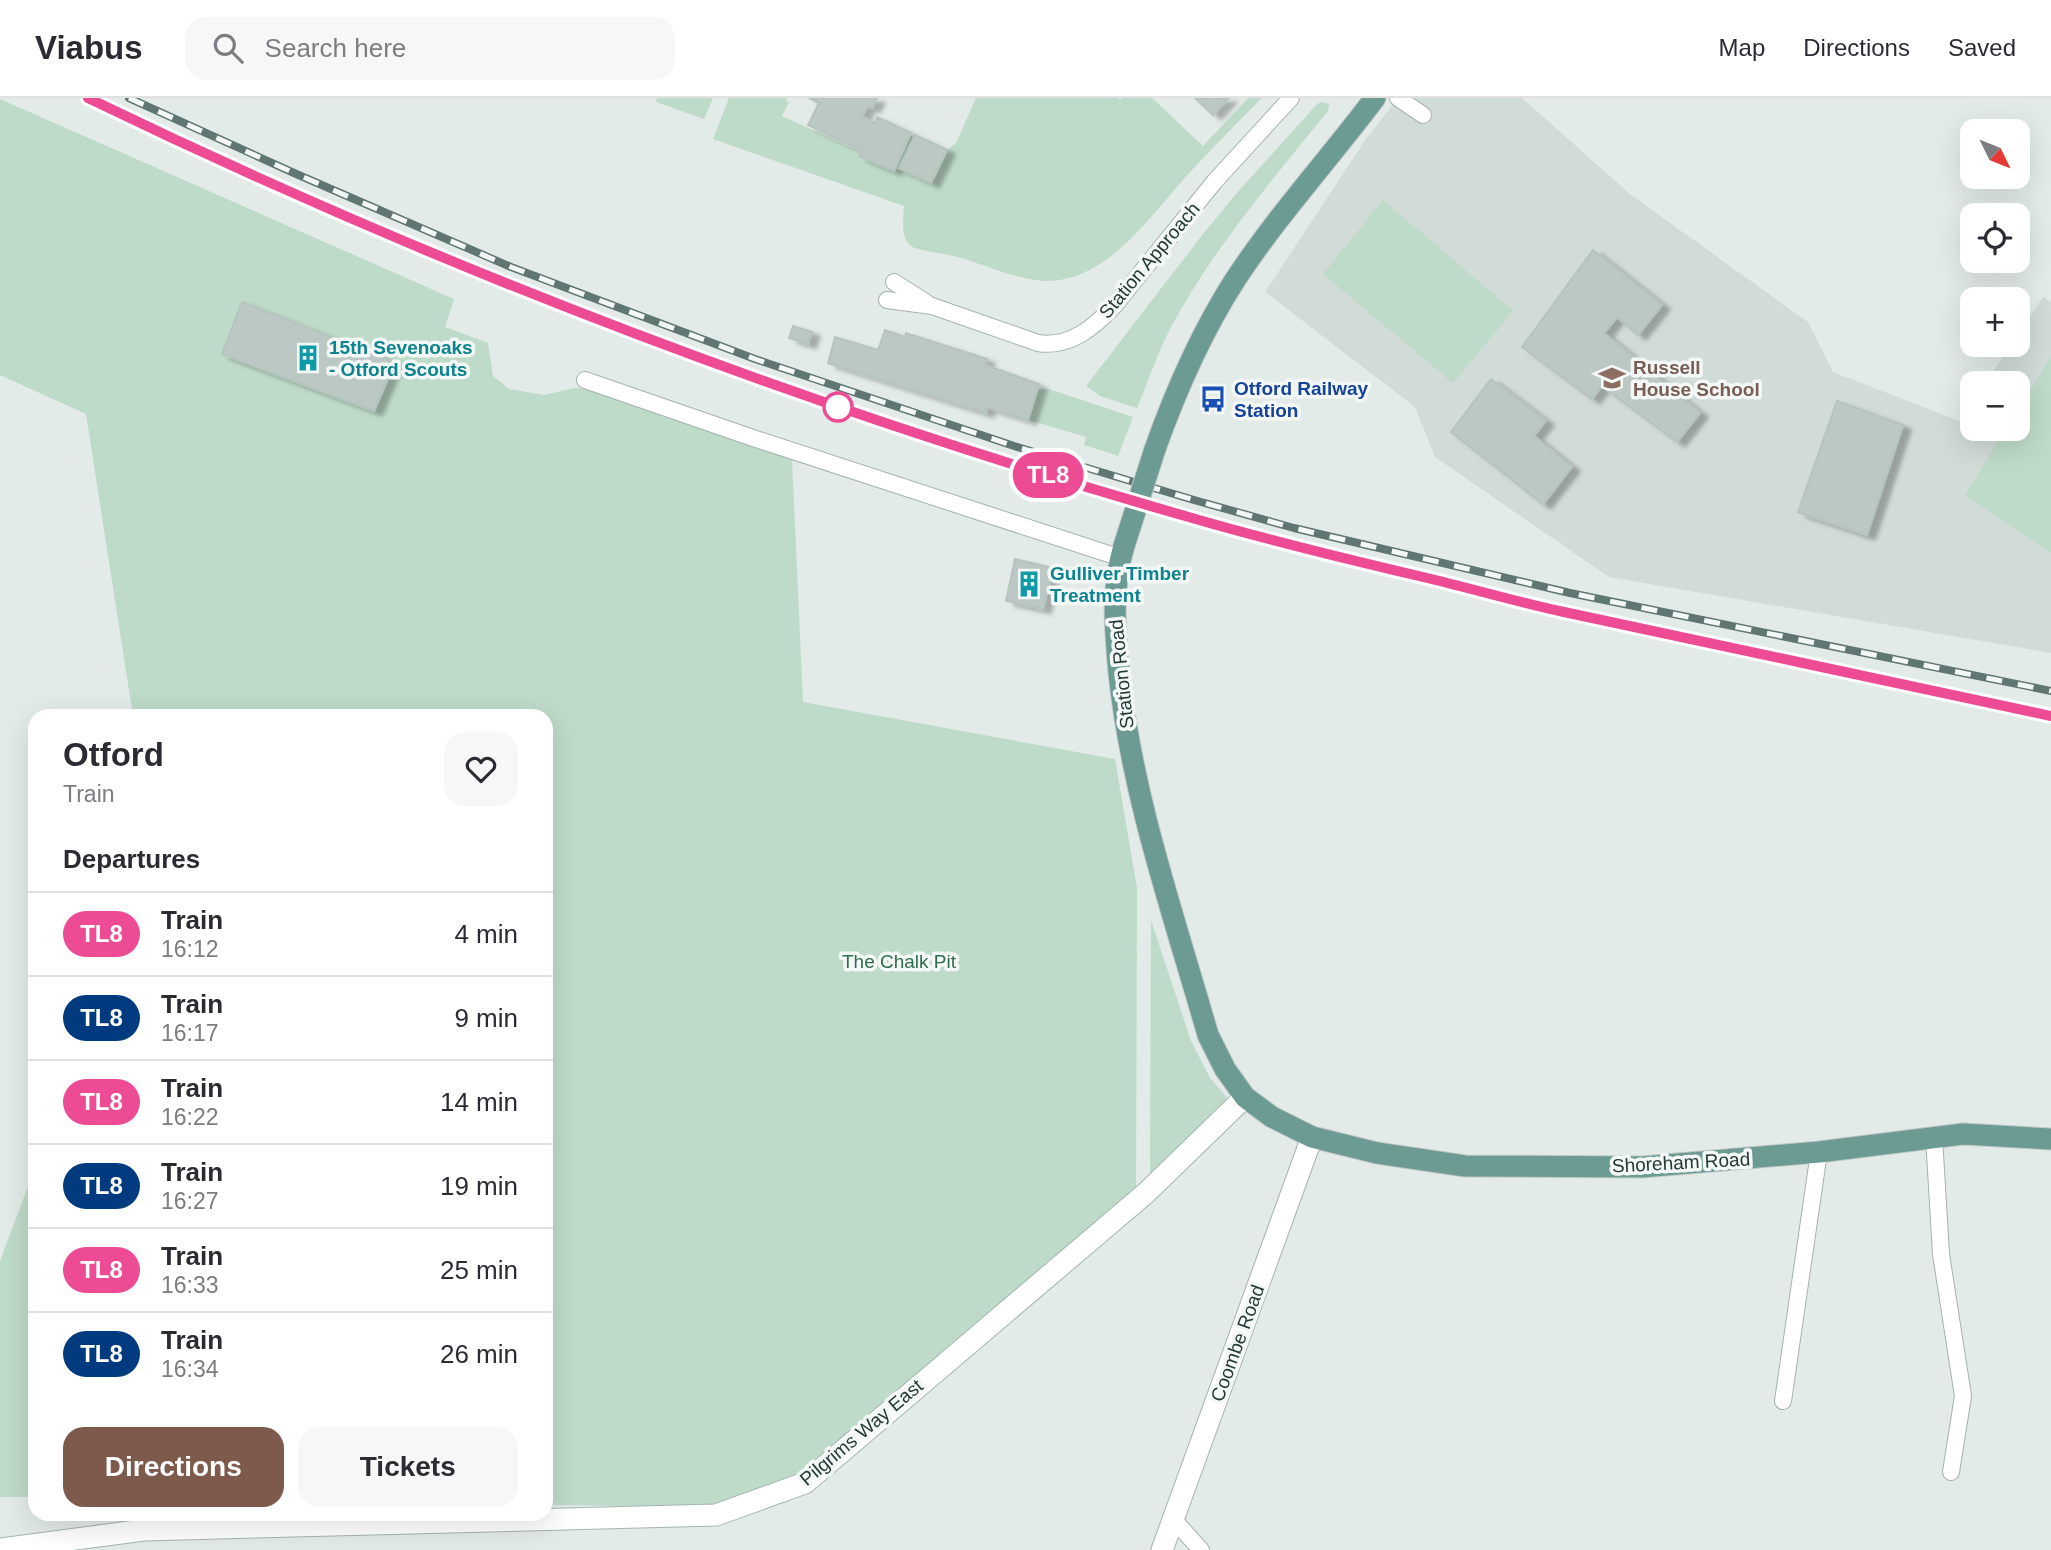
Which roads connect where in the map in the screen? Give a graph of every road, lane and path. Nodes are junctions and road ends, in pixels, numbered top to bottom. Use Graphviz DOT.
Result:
graph roads {
  1 [pos="1291,98"];
  2 [pos="1375,98"];
  3 [pos="1398,98"];
  4 [pos="1423,115"];
  5 [pos="894,282"];
  6 [pos="887,300"];
  7 [pos="932,306"];
  8 [pos="584,380"];
  9 [pos="1123,552"];
  10 [pos="1245,1097"];
  11 [pos="1312,1137"];
  12 [pos="1934,1137"];
  13 [pos="2051,1139"];
  14 [pos="1819,1153"];
  15 [pos="1783,1401"];
  16 [pos="1951,1472"];
  17 [pos="553,1519"];
  18 [pos="1173,1519"];
  19 [pos="487,1521"];
  20 [pos="0,1549"];
  21 [pos="1162,1550"];
  22 [pos="1201,1550"];
  1 -- 7 [label="lane, Station Approach"];
  2 -- 9 [label="main road, Station Road, bridge"];
  3 -- 4 [label="lane"];
  5 -- 7 [label="lane, Station Approach"];
  6 -- 7 [label="lane, Station Approach"];
  8 -- 9 [label="lane"];
  9 -- 10 [label="main road, Station Road"];
  10 -- 11 [label="main road, Station Road"];
  10 -- 17 [label="street, Pilgrims Way East"];
  11 -- 14 [label="main road, Shoreham Road"];
  11 -- 18 [label="street, Coombe Road"];
  12 -- 13 [label="main road, Shoreham Road"];
  12 -- 14 [label="main road, Shoreham Road"];
  12 -- 16 [label="lane"];
  14 -- 15 [label="lane"];
  18 -- 21 [label="street, Coombe Road"];
  18 -- 22 [label="lane"];
  19 -- 20 [label="street, Pilgrims Way East"];
}
